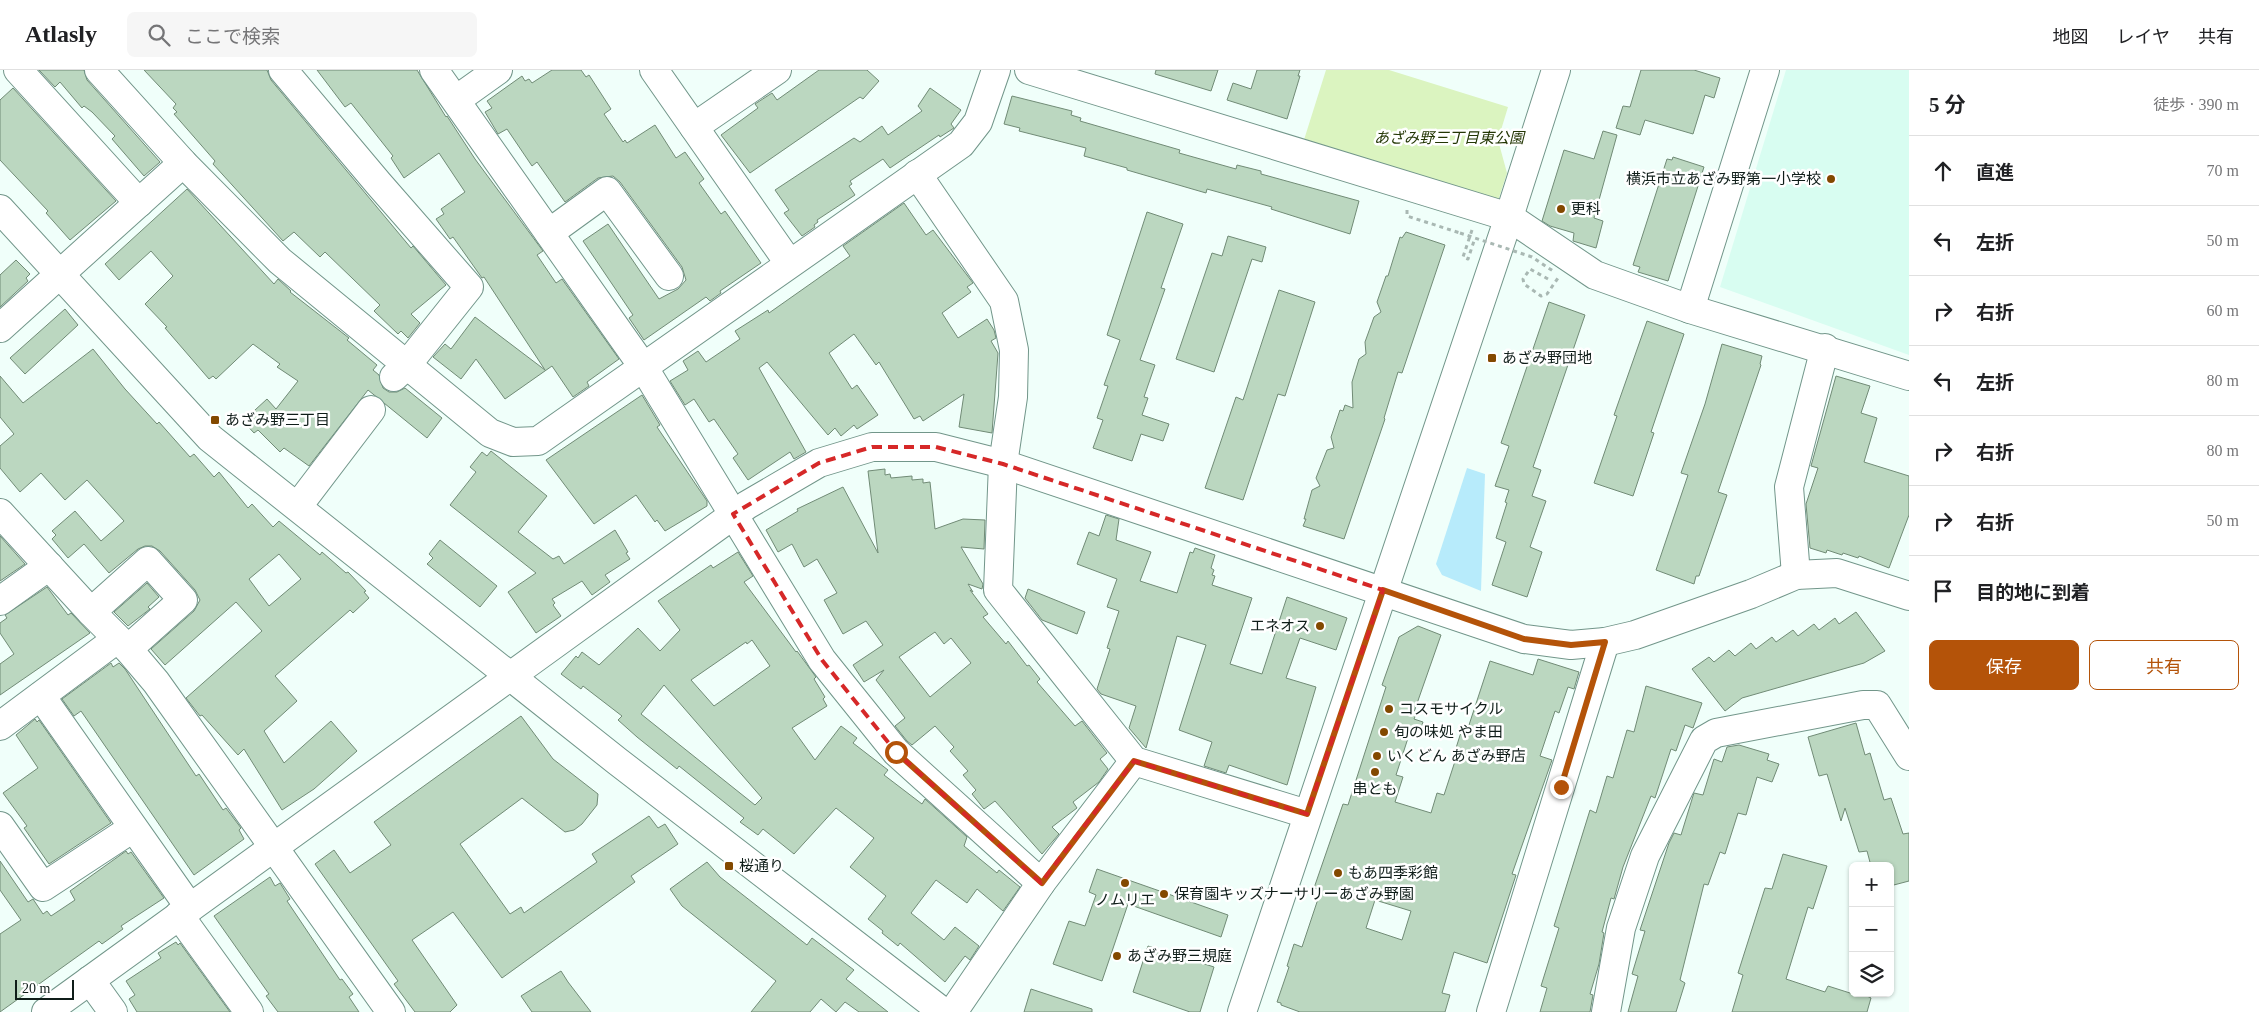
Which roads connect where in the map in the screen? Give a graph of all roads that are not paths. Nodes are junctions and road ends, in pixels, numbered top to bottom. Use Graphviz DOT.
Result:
graph roads {
  1 [pos="18,70"];
  2 [pos="99,70"];
  3 [pos="283,70"];
  4 [pos="434,70"];
  5 [pos="498,70"];
  6 [pos="654,70"];
  7 [pos="776,70"];
  8 [pos="996,70"];
  9 [pos="1029,70"];
  10 [pos="1556,70"];
  11 [pos="1765,70"];
  12 [pos="456,100"];
  13 [pos="694,127"];
  14 [pos="183,163"];
  15 [pos="916,174"];
  16 [pos="139,203"];
  17 [pos="0,209"];
  18 [pos="1498,214"];
  19 [pos="549,233"];
  20 [pos="789,263"];
  21 [pos="59,274"];
  22 [pos="669,276"];
  23 [pos="1690,309"];
  24 [pos="0,328"];
  25 [pos="1824,348"];
  26 [pos="644,368"];
  27 [pos="400,372"];
  28 [pos="1909,376"];
  29 [pos="371,410"];
  30 [pos="1003,464"];
  31 [pos="298,506"];
  32 [pos="0,513"];
  33 [pos="733,514"];
  34 [pos="49,566"];
  35 [pos="1796,575"];
  36 [pos="1383,590"];
  37 [pos="1909,596"];
  38 [pos="0,601"];
  39 [pos="91,612"];
  40 [pos="1605,642"];
  41 [pos="123,644"];
  42 [pos="511,676"];
  43 [pos="41,696"];
  44 [pos="0,726"];
  45 [pos="1909,756"];
  46 [pos="1134,761"];
  47 [pos="1307,814"];
  48 [pos="0,826"];
  49 [pos="133,828"];
  50 [pos="272,847"];
  51 [pos="1042,883"];
  52 [pos="185,911"];
  53 [pos="90,980"];
  54 [pos="46,1012"];
  55 [pos="113,1012"];
  56 [pos="249,1012"];
  57 [pos="391,1012"];
  58 [pos="943,1012"];
  59 [pos="953,1012"];
  60 [pos="1242,1012"];
  61 [pos="1491,1012"];
  62 [pos="1606,1012"];
  1 -- 16 [label="street"];
  2 -- 14 [label="street"];
  3 -- 27 [label="street"];
  4 -- 12 [label="street"];
  5 -- 12 [label="street"];
  6 -- 13 [label="street"];
  7 -- 13 [label="street"];
  8 -- 15 [label="street"];
  9 -- 18 [label="street"];
  10 -- 18 [label="street"];
  11 -- 23 [label="street"];
  12 -- 19 [label="street"];
  13 -- 20 [label="street"];
  14 -- 16 [label="street"];
  14 -- 27 [label="street"];
  15 -- 20 [label="street"];
  15 -- 30 [label="street"];
  16 -- 21 [label="street"];
  17 -- 21 [label="street"];
  18 -- 23 [label="street"];
  18 -- 36 [label="street"];
  19 -- 22 [label="street"];
  19 -- 26 [label="street"];
  20 -- 26 [label="street"];
  21 -- 24 [label="street"];
  21 -- 31 [label="street"];
  23 -- 25 [label="street"];
  25 -- 28 [label="street"];
  25 -- 35 [label="street"];
  26 -- 27 [label="street"];
  26 -- 33 [label="street"];
  29 -- 31 [label="street"];
  30 -- 33 [label="street"];
  30 -- 36 [label="street"];
  30 -- 46 [label="street"];
  31 -- 42 [label="street"];
  32 -- 34 [label="street"];
  33 -- 42 [label="street"];
  33 -- 51 [label="street"];
  34 -- 38 [label="street"];
  34 -- 39 [label="street"];
  35 -- 37 [label="street"];
  35 -- 40 [label="street"];
  36 -- 40 [label="street"];
  36 -- 47 [label="street"];
  39 -- 41 [label="street"];
  39 -- 41 [label="street"];
  40 -- 61 [label="street"];
  41 -- 43 [label="street"];
  41 -- 50 [label="street"];
  42 -- 50 [label="street"];
  42 -- 58 [label="street"];
  43 -- 44 [label="street"];
  43 -- 49 [label="street"];
  45 -- 62 [label="street"];
  46 -- 47 [label="street"];
  46 -- 51 [label="street"];
  47 -- 60 [label="street"];
  48 -- 49 [label="street"];
  49 -- 52 [label="street"];
  50 -- 52 [label="street"];
  50 -- 57 [label="street"];
  51 -- 59 [label="street"];
  52 -- 53 [label="street"];
  52 -- 56 [label="street"];
  53 -- 54 [label="street"];
  53 -- 55 [label="street"];
}
